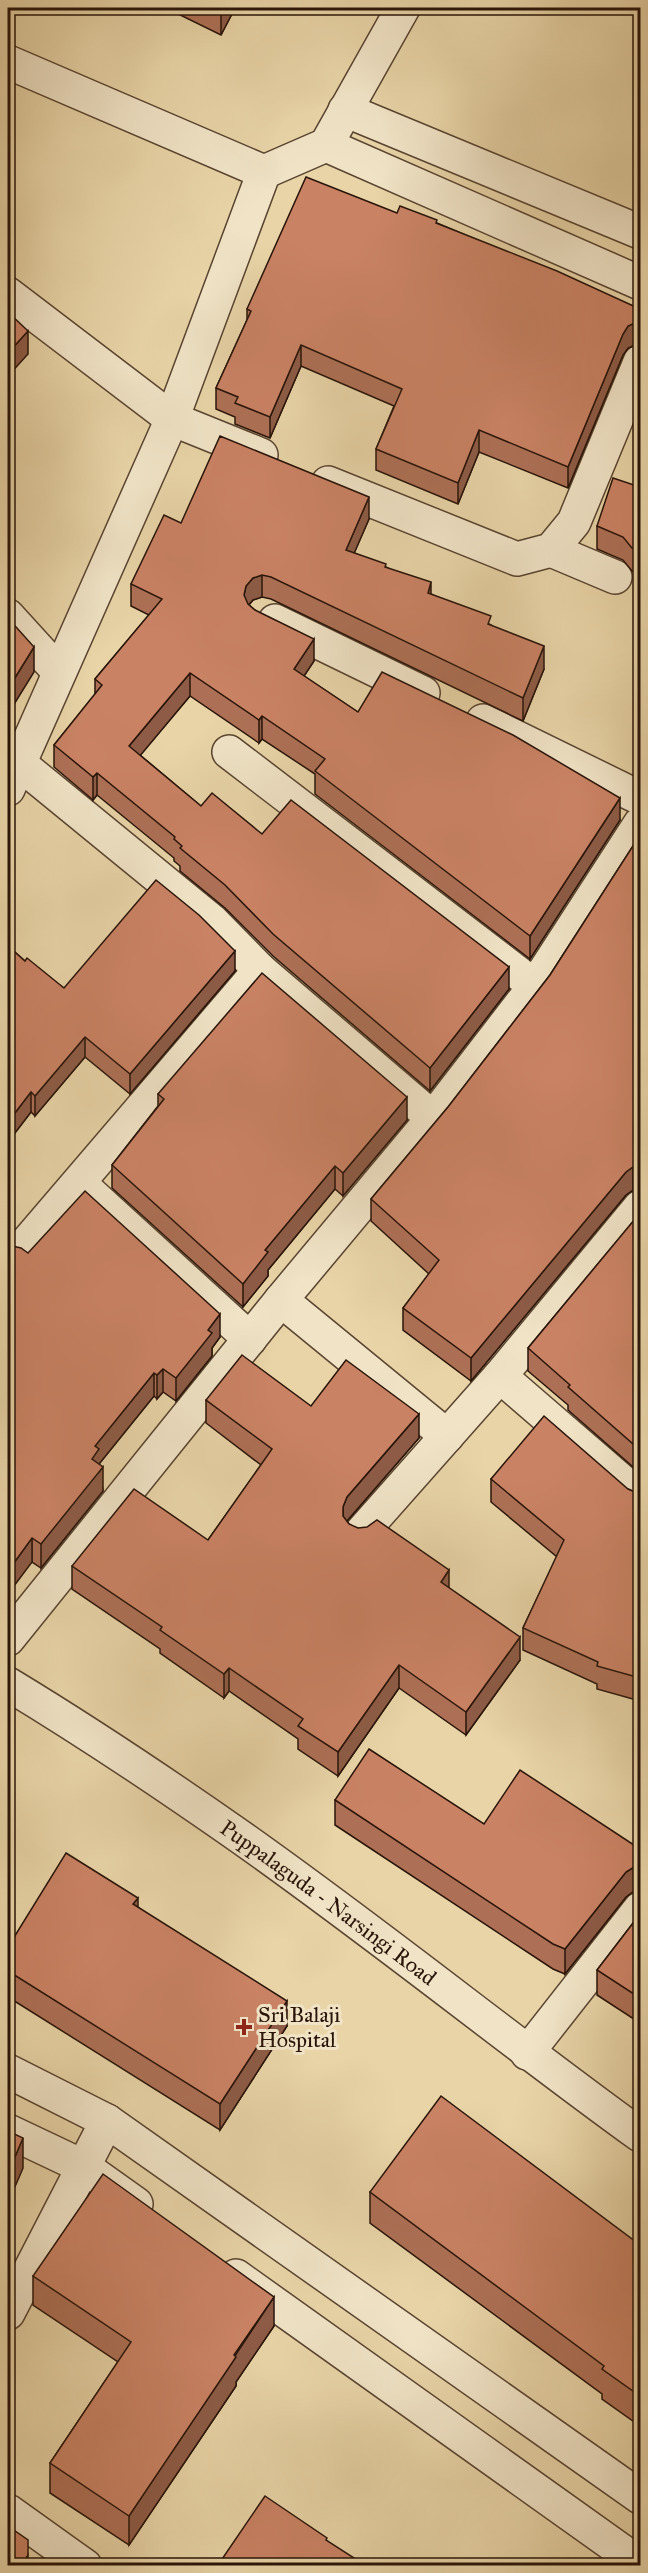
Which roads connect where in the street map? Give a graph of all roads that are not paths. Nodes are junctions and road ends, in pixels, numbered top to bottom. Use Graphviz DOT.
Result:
graph roads {
  1 [pos="402,8"];
  2 [pos="8,62"];
  3 [pos="345,110"];
  4 [pos="326,145"];
  5 [pos="264,172"];
  6 [pos="640,232"];
  7 [pos="640,283"];
  8 [pos="8,294"];
  9 [pos="640,362"];
  10 [pos="172,419"];
  11 [pos="551,550"];
  12 [pos="615,577"];
  13 [pos="8,616"];
  14 [pos="263,616"];
  15 [pos="59,672"];
  16 [pos="229,752"];
  17 [pos="14,776"];
  18 [pos="640,798"];
  19 [pos="640,824"];
  20 [pos="260,970"];
  21 [pos="535,986"];
  22 [pos="433,1118"];
  23 [pos="79,1183"];
  24 [pos="640,1207"];
  25 [pos="8,1245"];
  26 [pos="281,1300"];
  27 [pos="250,1339"];
  28 [pos="500,1376"];
  29 [pos="447,1436"];
  30 [pos="640,1497"];
  31 [pos="361,1533"];
  32 [pos="8,1638"];
  33 [pos="8,1684"];
  34 [pos="640,1909"];
  35 [pos="527,2053"];
  36 [pos="8,2072"];
  37 [pos="107,2121"];
  38 [pos="8,2131"];
  39 [pos="640,2135"];
  40 [pos="84,2168"];
  41 [pos="162,2223"];
  42 [pos="211,2258"];
  43 [pos="8,2313"];
  44 [pos="640,2497"];
  45 [pos="8,2511"];
  46 [pos="640,2564"];
  47 [pos="85,2565"];
  1 -- 3 [label="street"];
  2 -- 5 [label="street"];
  3 -- 4 [label="street"];
  3 -- 6 [label="street"];
  4 -- 5 [label="street"];
  4 -- 7 [label="street"];
  5 -- 10 [label="street"];
  8 -- 10 [label="street"];
  9 -- 11 [label="street"];
  10 -- 11 [label="street"];
  10 -- 15 [label="street"];
  11 -- 12 [label="street"];
  13 -- 15 [label="street"];
  14 -- 18 [label="street"];
  15 -- 17 [label="street"];
  16 -- 21 [label="street"];
  17 -- 20 [label="street"];
  19 -- 21 [label="street"];
  20 -- 22 [label="street"];
  20 -- 23 [label="street"];
  21 -- 22 [label="street"];
  22 -- 26 [label="street"];
  23 -- 25 [label="street"];
  23 -- 27 [label="street"];
  24 -- 28 [label="street"];
  26 -- 27 [label="street"];
  26 -- 29 [label="street"];
  27 -- 32 [label="street"];
  28 -- 29 [label="street"];
  28 -- 30 [label="street"];
  29 -- 31 [label="street"];
  33 -- 35 [label="street, Puppalaguda - Narsingi Road"];
  34 -- 35 [label="street"];
  35 -- 39 [label="street, Puppalaguda - Narsingi Road"];
  36 -- 37 [label="street"];
  37 -- 40 [label="street"];
  37 -- 44 [label="street"];
  38 -- 40 [label="street"];
  40 -- 41 [label="street"];
  40 -- 43 [label="street"];
  42 -- 46 [label="street"];
  45 -- 47 [label="street"];
}
